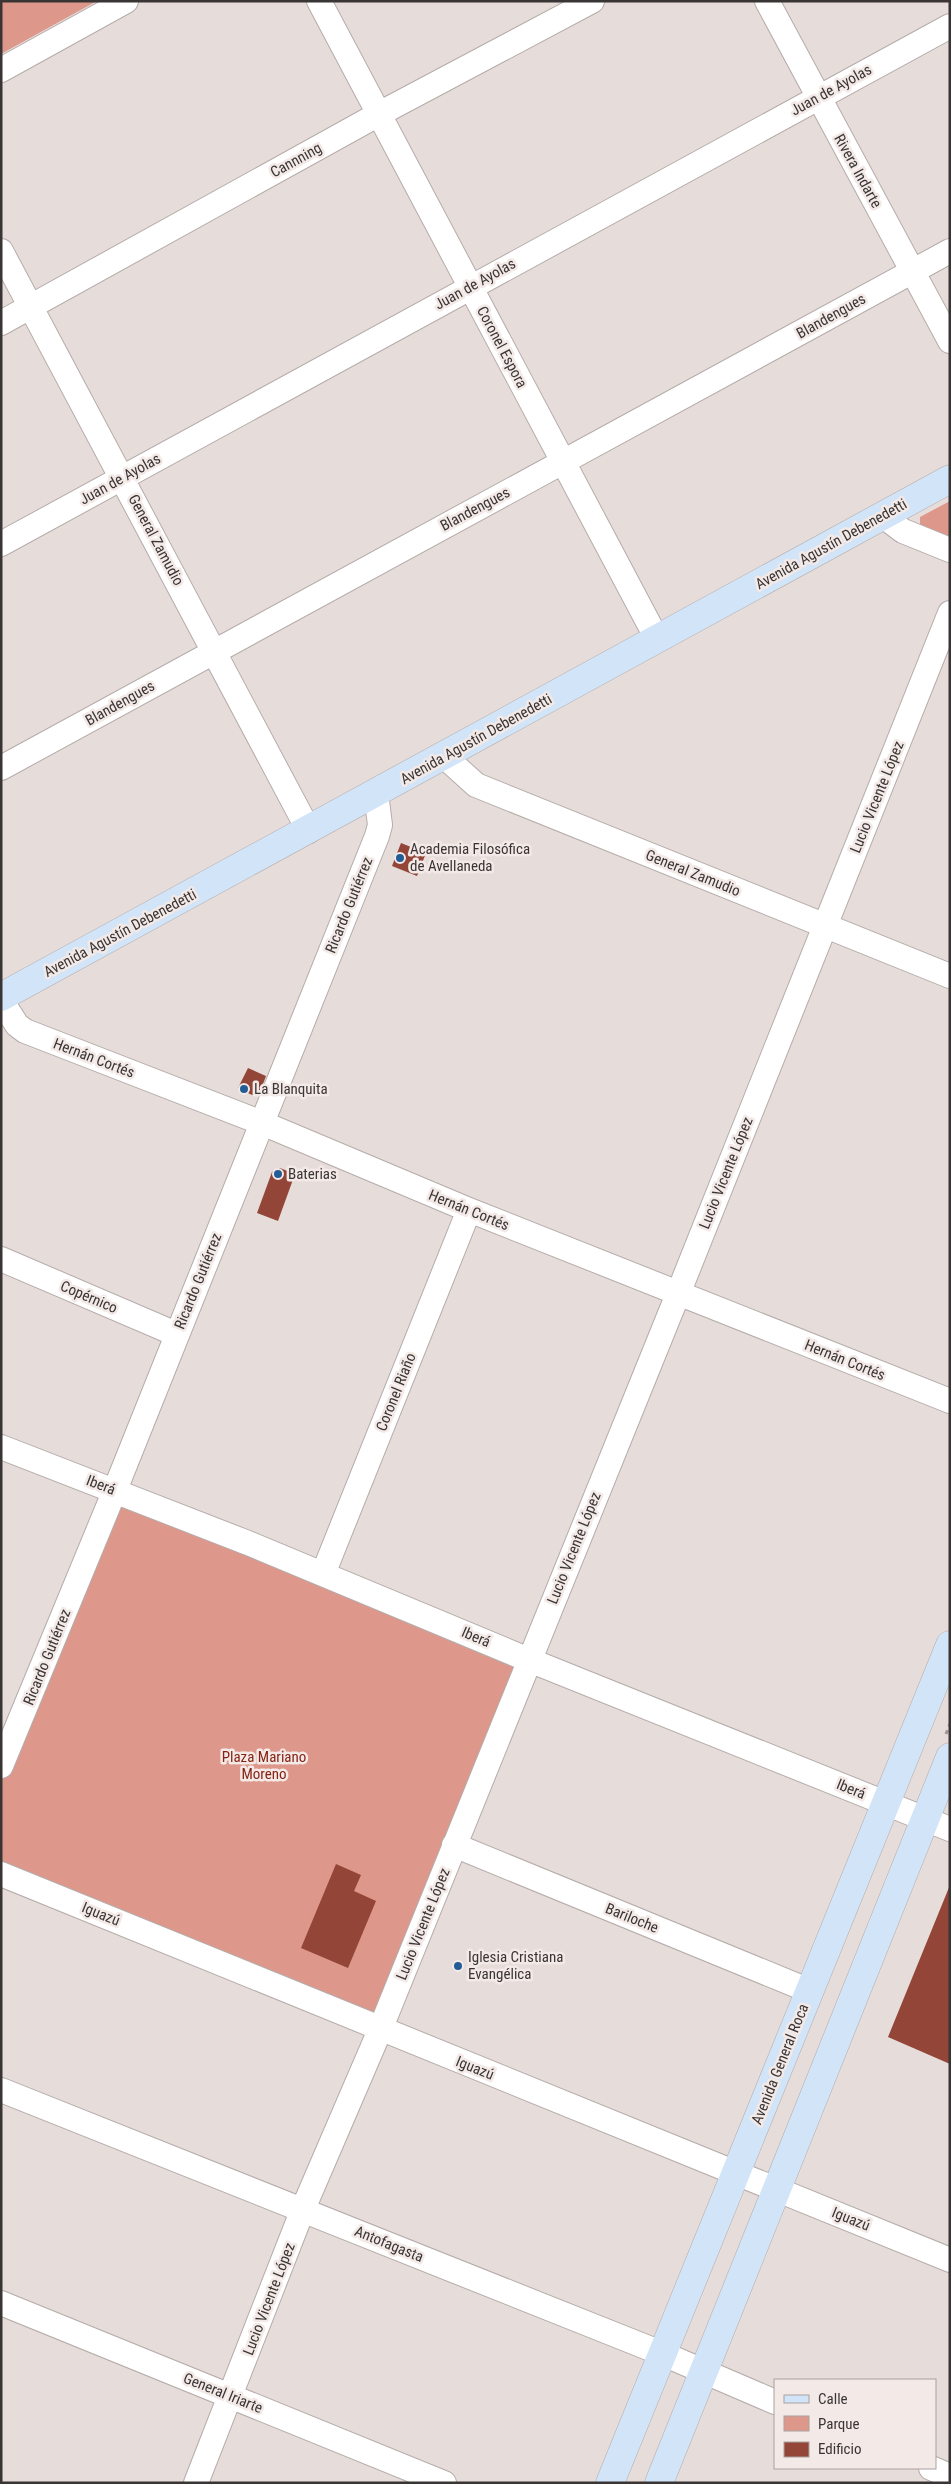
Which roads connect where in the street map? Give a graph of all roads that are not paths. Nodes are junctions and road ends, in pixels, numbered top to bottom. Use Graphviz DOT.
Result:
graph roads {
  1 [pos="126,1"];
  2 [pos="319,1"];
  3 [pos="592,1"];
  4 [pos="767,1"];
  5 [pos="950,26"];
  6 [pos="1,70"];
  7 [pos="817,98"];
  8 [pos="379,114"];
  9 [pos="1,251"];
  10 [pos="950,251"];
  11 [pos="913,272"];
  12 [pos="470,287"];
  13 [pos="31,306"];
  14 [pos="1,323"];
  15 [pos="950,341"];
  16 [pos="564,461"];
  17 [pos="122,477"];
  18 [pos="950,479"];
  19 [pos="882,516"];
  20 [pos="1,544"];
  21 [pos="950,550"];
  22 [pos="950,613"];
  23 [pos="658,639"];
  24 [pos="214,651"];
  25 [pos="444,756"];
  26 [pos="1,768"];
  27 [pos="376,793"];
  28 [pos="309,830"];
  29 [pos="825,926"];
  30 [pos="950,976"];
  31 [pos="1,999"];
  32 [pos="262,1123"];
  33 [pos="468,1210"];
  34 [pos="1,1259"];
  35 [pos="678,1294"];
  36 [pos="176,1334"];
  37 [pos="950,1401"];
  38 [pos="1,1447"];
  39 [pos="115,1490"];
  40 [pos="323,1574"];
  41 [pos="950,1645"];
  42 [pos="529,1660"];
  43 [pos="950,1757"];
  44 [pos="1,1766"];
  45 [pos="885,1803"];
  46 [pos="924,1819"];
  47 [pos="950,1830"];
  48 [pos="454,1845"];
  49 [pos="1,1874"];
  50 [pos="810,1991"];
  51 [pos="380,2030"];
  52 [pos="1,2090"];
  53 [pos="736,2172"];
  54 [pos="778,2189"];
  55 [pos="303,2209"];
  56 [pos="950,2260"];
  57 [pos="1,2303"];
  58 [pos="661,2353"];
  59 [pos="704,2372"];
  60 [pos="231,2397"];
  61 [pos="774,2402"];
  62 [pos="933,2469"];
  63 [pos="950,2476"];
  64 [pos="196,2483"];
  65 [pos="444,2483"];
  66 [pos="610,2483"];
  67 [pos="659,2483"];
  1 -- 6 [label="street"];
  2 -- 8 [label="street, Coronel Espora"];
  3 -- 8 [label="street, Cannning"];
  4 -- 7 [label="street, Rivera Indarte"];
  5 -- 7 [label="street, Juan de Ayolas"];
  7 -- 11 [label="street, Rivera Indarte"];
  7 -- 12 [label="street, Juan de Ayolas"];
  8 -- 12 [label="street, Coronel Espora"];
  8 -- 13 [label="street, Cannning"];
  9 -- 13 [label="street, General Zamudio"];
  10 -- 11 [label="street, Blandengues"];
  11 -- 15 [label="street, Rivera Indarte"];
  11 -- 16 [label="street, Blandengues"];
  12 -- 16 [label="street, Coronel Espora"];
  12 -- 17 [label="street, Juan de Ayolas"];
  13 -- 14 [label="street, Cannning"];
  13 -- 17 [label="street, General Zamudio"];
  16 -- 23 [label="street, Coronel Espora"];
  16 -- 24 [label="street, Blandengues"];
  17 -- 20 [label="street, Juan de Ayolas"];
  17 -- 24 [label="street, General Zamudio"];
  18 -- 19 [label="main road, Avenida Agustín Debenedetti"];
  19 -- 21 [label="street"];
  19 -- 23 [label="main road, Avenida Agustín Debenedetti"];
  22 -- 29 [label="street, Lucio Vicente López"];
  23 -- 25 [label="main road, Avenida Agustín Debenedetti"];
  24 -- 26 [label="street, Blandengues"];
  24 -- 28 [label="street, General Zamudio"];
  25 -- 27 [label="main road, Avenida Agustín Debenedetti"];
  25 -- 29 [label="street, General Zamudio"];
  27 -- 28 [label="main road, Avenida Agustín Debenedetti"];
  27 -- 32 [label="street, Ricardo Gutiérrez"];
  28 -- 31 [label="main road, Avenida Agustín Debenedetti"];
  29 -- 30 [label="street, General Zamudio"];
  29 -- 35 [label="street, Lucio Vicente López"];
  31 -- 32 [label="street, Hernán Cortés"];
  32 -- 33 [label="street, Hernán Cortés"];
  32 -- 36 [label="street, Ricardo Gutiérrez"];
  33 -- 35 [label="street, Hernán Cortés"];
  33 -- 40 [label="street, Coronel Riaño"];
  34 -- 36 [label="street, Copérnico"];
  35 -- 37 [label="street, Hernán Cortés"];
  35 -- 42 [label="street, Lucio Vicente López"];
  36 -- 39 [label="street, Ricardo Gutiérrez"];
  38 -- 39 [label="street, Iberá"];
  39 -- 40 [label="street, Iberá"];
  39 -- 44 [label="street, Ricardo Gutiérrez"];
  40 -- 42 [label="street, Iberá"];
  41 -- 45 [label="main road, Avenida General Roca"];
  42 -- 45 [label="street, Iberá"];
  42 -- 48 [label="street, Lucio Vicente López"];
  43 -- 46 [label="main road"];
  45 -- 46 [label="street, Iberá"];
  45 -- 50 [label="main road, Avenida General Roca"];
  46 -- 47 [label="street, Iberá"];
  46 -- 54 [label="main road"];
  48 -- 50 [label="street, Bariloche"];
  48 -- 51 [label="street, Lucio Vicente López"];
  49 -- 51 [label="street, Iguazú"];
  50 -- 53 [label="main road, Avenida General Roca"];
  51 -- 53 [label="street, Iguazú"];
  51 -- 55 [label="street, Lucio Vicente López"];
  52 -- 55 [label="street, Antofagasta"];
  53 -- 54 [label="street, Iguazú"];
  53 -- 58 [label="main road, Avenida General Roca"];
  54 -- 56 [label="street, Iguazú"];
  54 -- 59 [label="main road"];
  55 -- 58 [label="street, Antofagasta"];
  55 -- 60 [label="street, Lucio Vicente López"];
  57 -- 60 [label="street, General Iriarte"];
  58 -- 59 [label="street, Antofagasta"];
  58 -- 66 [label="main road, Avenida General Roca"];
  59 -- 61 [label="street, Antofagasta"];
  59 -- 67 [label="main road"];
  60 -- 64 [label="street, Lucio Vicente López"];
  60 -- 65 [label="street, General Iriarte"];
  62 -- 63 [label="street"];
}
